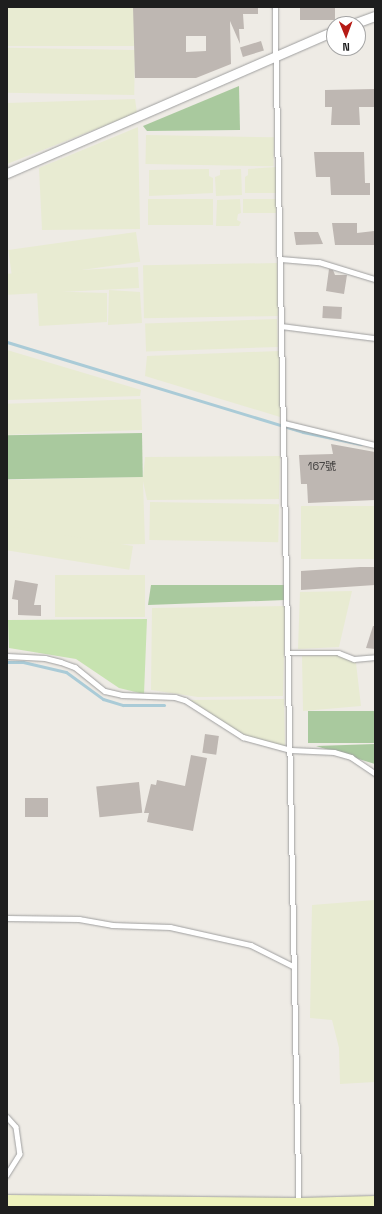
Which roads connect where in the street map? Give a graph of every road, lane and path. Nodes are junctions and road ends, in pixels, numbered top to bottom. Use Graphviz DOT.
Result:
graph roads {
  1 [pos="275,7"];
  2 [pos="326,35"];
  3 [pos="276,57"];
  4 [pos="7,173"];
  5 [pos="280,259"];
  6 [pos="375,279"];
  7 [pos="281,326"];
  8 [pos="375,338"];
  9 [pos="284,423"];
  10 [pos="375,444"];
  11 [pos="288,653"];
  12 [pos="7,656"];
  13 [pos="375,656"];
  14 [pos="291,750"];
  15 [pos="375,773"];
  16 [pos="7,918"];
  17 [pos="293,966"];
  18 [pos="7,1117"];
  19 [pos="7,1175"];
  20 [pos="7,1201"];
  21 [pos="375,1202"];
  22 [pos="300,1205"];
  1 -- 3 [label="lane"];
  2 -- 3 [label="street"];
  3 -- 4 [label="street"];
  3 -- 5 [label="lane"];
  5 -- 6 [label="lane"];
  5 -- 7 [label="lane"];
  7 -- 8 [label="lane"];
  7 -- 9 [label="lane"];
  9 -- 10 [label="lane"];
  9 -- 11 [label="lane"];
  11 -- 13 [label="lane"];
  11 -- 14 [label="lane"];
  12 -- 14 [label="lane"];
  14 -- 15 [label="lane"];
  14 -- 17 [label="lane"];
  16 -- 17 [label="lane"];
  17 -- 22 [label="lane"];
  18 -- 19 [label="lane"];
  20 -- 22 [label="street"];
  21 -- 22 [label="street"];
}
